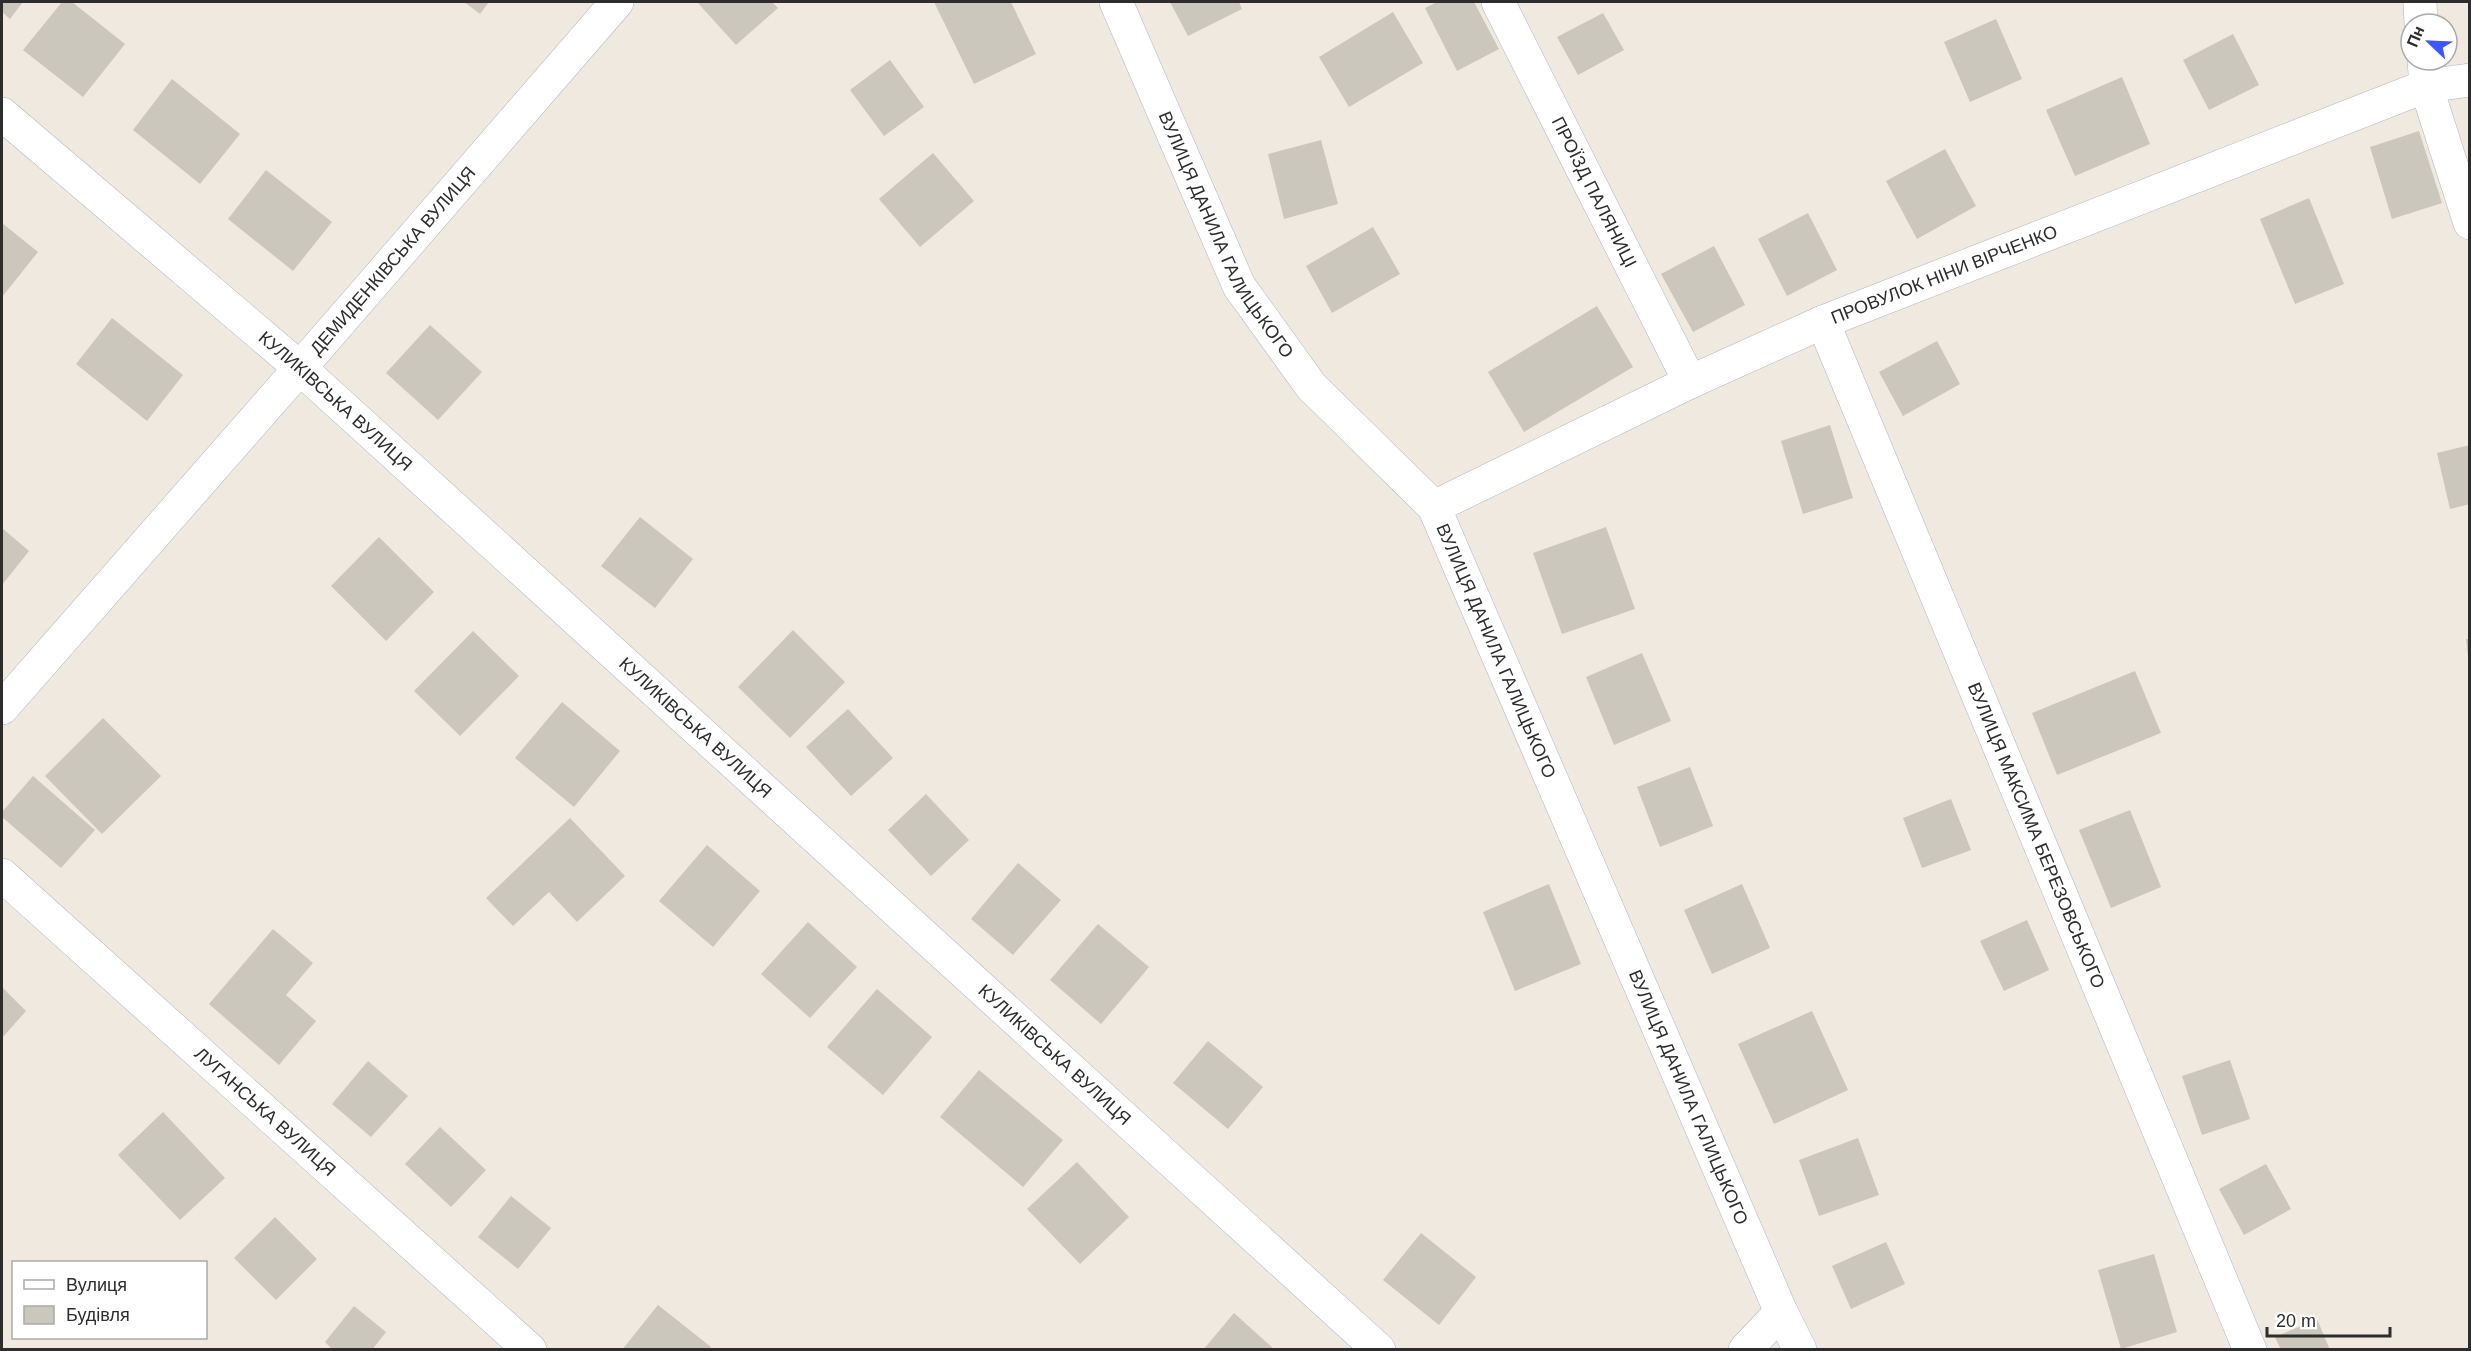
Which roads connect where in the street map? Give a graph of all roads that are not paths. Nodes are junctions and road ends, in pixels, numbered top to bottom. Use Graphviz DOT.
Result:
graph roads {
  1 [pos="617,2"];
  2 [pos="1116,2"];
  3 [pos="1498,2"];
  4 [pos="2425,73"];
  5 [pos="2469,80"];
  6 [pos="2,114"];
  7 [pos="2469,223"];
  8 [pos="1823,322"];
  9 [pos="300,368"];
  10 [pos="1690,382"];
  11 [pos="1434,507"];
  12 [pos="2,708"];
  13 [pos="2,875"];
  14 [pos="1781,1312"];
  15 [pos="530,1350"];
  16 [pos="1379,1350"];
  17 [pos="1744,1350"];
  18 [pos="1800,1350"];
  19 [pos="2250,1350"];
  1 -- 9 [label="street, ДЕМИДЕНКІВСЬКА ВУЛИЦЯ"];
  2 -- 11 [label="street, ВУЛИЦЯ ДАНИЛА ГАЛИЦЬКОГО"];
  3 -- 10 [label="street, ПРОЇЗД ПАЛЯНИЦІ"];
  4 -- 5 [label="street, ПРОВУЛОК НІНИ ВІРЧЕНКО"];
  4 -- 7 [label="street"];
  4 -- 8 [label="street, ПРОВУЛОК НІНИ ВІРЧЕНКО"];
  6 -- 9 [label="street, КУЛИКІВСЬКА ВУЛИЦЯ"];
  8 -- 10 [label="street, ПРОВУЛОК НІНИ ВІРЧЕНКО"];
  8 -- 19 [label="street, ВУЛИЦЯ МАКСИМА БЕРЕЗОВСЬКОГО"];
  9 -- 12 [label="street, ДЕМИДЕНКІВСЬКА ВУЛИЦЯ"];
  9 -- 16 [label="street, КУЛИКІВСЬКА ВУЛИЦЯ"];
  10 -- 11 [label="street, ПРОВУЛОК НІНИ ВІРЧЕНКО"];
  11 -- 14 [label="street, ВУЛИЦЯ ДАНИЛА ГАЛИЦЬКОГО"];
  13 -- 15 [label="street, ЛУГАНСЬКА ВУЛИЦЯ"];
  14 -- 17 [label="street"];
  14 -- 18 [label="street, ВУЛИЦЯ ДАНИЛА ГАЛИЦЬКОГО"];
}
